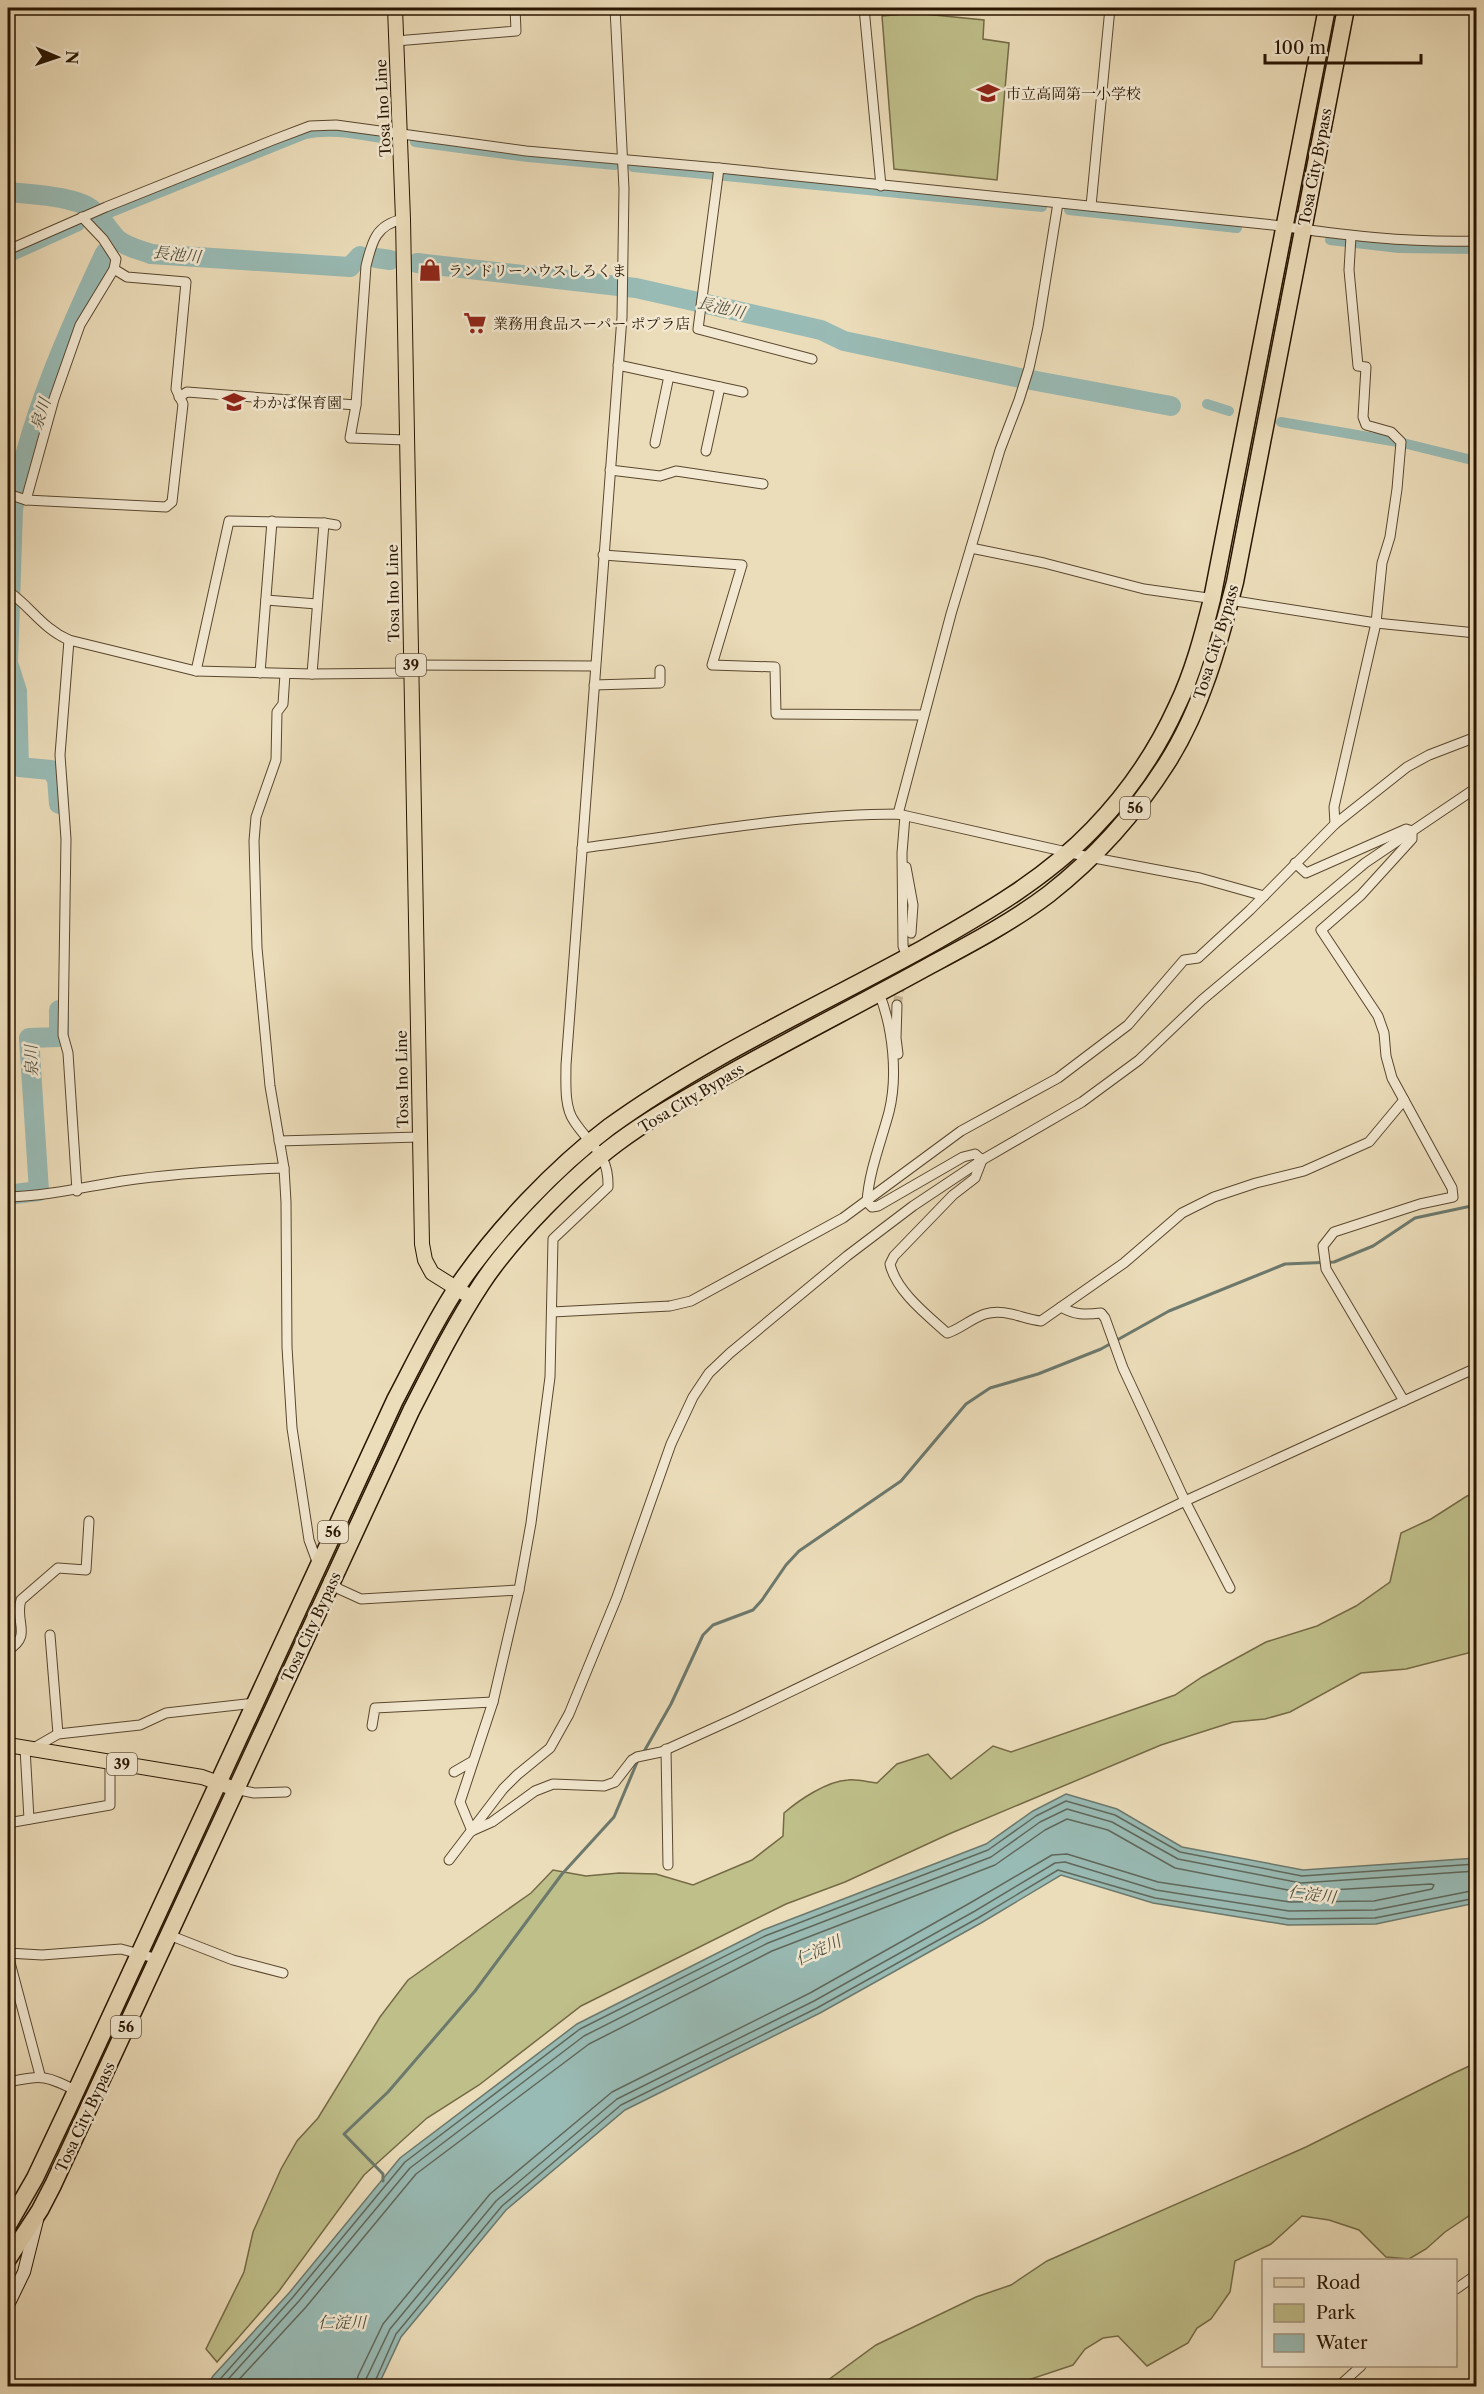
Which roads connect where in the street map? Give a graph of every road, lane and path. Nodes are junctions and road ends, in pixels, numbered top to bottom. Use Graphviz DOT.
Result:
graph roads {
  1 [pos="395,8"];
  2 [pos="515,8"];
  3 [pos="615,8"];
  4 [pos="864,8"];
  5 [pos="1110,8"];
  6 [pos="1327,8"];
  7 [pos="1346,8"];
  8 [pos="396,41"];
  9 [pos="401,133"];
  10 [pos="622,160"];
  11 [pos="718,172"];
  12 [pos="881,186"];
  13 [pos="1058,203"];
  14 [pos="1091,206"];
  15 [pos="84,216"];
  16 [pos="404,219"];
  17 [pos="1286,227"];
  18 [pos="1303,229"];
  19 [pos="1350,241"];
  20 [pos="1476,241"];
  21 [pos="8,250"];
  22 [pos="114,269"];
  23 [pos="812,359"];
  24 [pos="618,365"];
  25 [pos="669,376"];
  26 [pos="720,387"];
  27 [pos="743,392"];
  28 [pos="180,397"];
  29 [pos="356,405"];
  30 [pos="406,440"];
  31 [pos="655,443"];
  32 [pos="706,451"];
  33 [pos="610,470"];
  34 [pos="763,484"];
  35 [pos="16,497"];
  36 [pos="272,521"];
  37 [pos="324,523"];
  38 [pos="336,525"];
  39 [pos="971,548"];
  40 [pos="603,555"];
  41 [pos="11,593"];
  42 [pos="1212,599"];
  43 [pos="266,600"];
  44 [pos="1231,600"];
  45 [pos="317,604"];
  46 [pos="1376,623"];
  47 [pos="1476,633"];
  48 [pos="69,640"];
  49 [pos="595,666"];
  50 [pos="411,669"];
  51 [pos="660,670"];
  52 [pos="196,671"];
  53 [pos="260,673"];
  54 [pos="285,674"];
  55 [pos="312,674"];
  56 [pos="594,685"];
  57 [pos="923,715"];
  58 [pos="1476,737"];
  59 [pos="1476,788"];
  60 [pos="901,815"];
  61 [pos="1335,824"];
  62 [pos="1413,831"];
  63 [pos="582,848"];
  64 [pos="1070,852"];
  65 [pos="902,854"];
  66 [pos="1089,857"];
  67 [pos="1294,863"];
  68 [pos="1264,896"];
  69 [pos="911,933"];
  70 [pos="907,957"];
  71 [pos="879,993"];
  72 [pos="897,1005"];
  73 [pos="893,1086"];
  74 [pos="1404,1100"];
  75 [pos="420,1137"];
  76 [pos="279,1141"];
  77 [pos="591,1142"];
  78 [pos="601,1156"];
  79 [pos="982,1160"];
  80 [pos="284,1168"];
  81 [pos="77,1191"];
  82 [pos="8,1197"];
  83 [pos="867,1202"];
  84 [pos="457,1288"];
  85 [pos="472,1298"];
  86 [pos="1061,1307"];
  87 [pos="552,1312"];
  88 [pos="1476,1368"];
  89 [pos="1404,1401"];
  90 [pos="1185,1501"];
  91 [pos="89,1521"];
  92 [pos="319,1566"];
  93 [pos="331,1584"];
  94 [pos="1230,1588"];
  95 [pos="519,1590"];
  96 [pos="50,1635"];
  97 [pos="8,1650"];
  98 [pos="493,1702"];
  99 [pos="255,1703"];
  100 [pos="372,1726"];
  101 [pos="58,1734"];
  102 [pos="8,1745"];
  103 [pos="28,1748"];
  104 [pos="666,1749"];
  105 [pos="473,1761"];
  106 [pos="110,1762"];
  107 [pos="454,1772"];
  108 [pos="219,1782"];
  109 [pos="235,1789"];
  110 [pos="286,1792"];
  111 [pos="29,1820"];
  112 [pos="8,1823"];
  113 [pos="472,1831"];
  114 [pos="449,1860"];
  115 [pos="668,1865"];
  116 [pos="169,1935"];
  117 [pos="141,1953"];
  118 [pos="8,1954"];
  119 [pos="158,1959"];
  120 [pos="283,1972"];
  121 [pos="40,2075"];
  122 [pos="8,2082"];
  123 [pos="76,2091"];
  124 [pos="93,2099"];
  125 [pos="40,2210"];
  126 [pos="8,2225"];
  127 [pos="8,2259"];
  128 [pos="1476,2275"];
  129 [pos="8,2278"];
  130 [pos="1457,2288"];
  131 [pos="14,2291"];
  132 [pos="8,2305"];
  133 [pos="1360,2367"];
  134 [pos="1339,2386"];
  1 -- 8 [label="main road, Tosa Ino Line / 39"];
  2 -- 8 [label="street"];
  3 -- 10 [label="street"];
  4 -- 12 [label="street"];
  5 -- 14 [label="street"];
  6 -- 17 [label="highway, Tosa City Bypass / 56"];
  7 -- 18 [label="highway, Tosa City Bypass / 56"];
  8 -- 9 [label="main road, Tosa Ino Line / 39"];
  9 -- 10 [label="street"];
  9 -- 15 [label="street"];
  9 -- 16 [label="main road, Tosa Ino Line / 39"];
  10 -- 11 [label="street"];
  10 -- 24 [label="street"];
  11 -- 12 [label="street"];
  11 -- 23 [label="street"];
  12 -- 13 [label="street"];
  13 -- 14 [label="street"];
  13 -- 39 [label="street"];
  14 -- 17 [label="street"];
  15 -- 21 [label="street"];
  15 -- 22 [label="street"];
  16 -- 29 [label="street"];
  16 -- 30 [label="main road, Tosa Ino Line / 39"];
  17 -- 18 [label="street"];
  17 -- 42 [label="highway, Tosa City Bypass / 56"];
  18 -- 19 [label="street"];
  18 -- 44 [label="highway, Tosa City Bypass / 56"];
  19 -- 20 [label="street"];
  19 -- 46 [label="street"];
  22 -- 28 [label="street"];
  22 -- 35 [label="street"];
  24 -- 25 [label="street"];
  24 -- 33 [label="street"];
  25 -- 26 [label="street"];
  25 -- 31 [label="street"];
  26 -- 27 [label="street"];
  26 -- 32 [label="street"];
  28 -- 29 [label="street"];
  28 -- 35 [label="street"];
  29 -- 30 [label="street"];
  30 -- 50 [label="main road, Tosa Ino Line / 39"];
  33 -- 34 [label="street"];
  33 -- 40 [label="street"];
  36 -- 37 [label="street"];
  36 -- 43 [label="street"];
  36 -- 52 [label="street"];
  37 -- 38 [label="street"];
  37 -- 45 [label="street"];
  39 -- 42 [label="street"];
  39 -- 57 [label="street"];
  40 -- 49 [label="street"];
  40 -- 57 [label="street"];
  41 -- 48 [label="street"];
  42 -- 44 [label="street"];
  42 -- 64 [label="highway, Tosa City Bypass / 56"];
  43 -- 45 [label="street"];
  43 -- 53 [label="street"];
  44 -- 46 [label="street"];
  44 -- 66 [label="highway, Tosa City Bypass / 56"];
  45 -- 55 [label="street"];
  46 -- 47 [label="street"];
  46 -- 61 [label="street"];
  48 -- 52 [label="street"];
  48 -- 81 [label="street"];
  49 -- 50 [label="street"];
  49 -- 56 [label="street"];
  50 -- 55 [label="street"];
  50 -- 75 [label="main road, Tosa Ino Line / 39"];
  51 -- 56 [label="street"];
  52 -- 53 [label="street"];
  53 -- 54 [label="street"];
  54 -- 55 [label="street"];
  54 -- 76 [label="street"];
  56 -- 63 [label="street"];
  57 -- 60 [label="street"];
  58 -- 61 [label="street"];
  59 -- 62 [label="street"];
  60 -- 63 [label="street"];
  60 -- 64 [label="street"];
  60 -- 65 [label="street"];
  61 -- 67 [label="street"];
  62 -- 67 [label="street"];
  62 -- 74 [label="street"];
  62 -- 79 [label="street"];
  63 -- 77 [label="street"];
  64 -- 66 [label="street"];
  64 -- 70 [label="highway, Tosa City Bypass / 56"];
  65 -- 69 [label="street"];
  65 -- 70 [label="street"];
  66 -- 68 [label="street"];
  66 -- 71 [label="highway, Tosa City Bypass / 56"];
  67 -- 68 [label="street"];
  68 -- 83 [label="street"];
  70 -- 77 [label="highway, Tosa City Bypass / 56"];
  71 -- 73 [label="street"];
  71 -- 78 [label="highway, Tosa City Bypass / 56"];
  72 -- 73 [label="street"];
  73 -- 83 [label="street"];
  74 -- 86 [label="street"];
  74 -- 89 [label="street"];
  75 -- 76 [label="street"];
  75 -- 84 [label="main road, Tosa Ino Line / 39"];
  76 -- 80 [label="street"];
  77 -- 78 [label="street"];
  77 -- 84 [label="highway, Tosa City Bypass / 56"];
  78 -- 85 [label="highway, Tosa City Bypass / 56"];
  78 -- 87 [label="street"];
  79 -- 83 [label="street"];
  79 -- 86 [label="street"];
  79 -- 113 [label="street"];
  80 -- 81 [label="street"];
  80 -- 92 [label="street"];
  81 -- 82 [label="street"];
  83 -- 87 [label="street"];
  84 -- 85 [label="main road, Tosa Ino Line / 39"];
  84 -- 92 [label="highway, Tosa City Bypass / 56"];
  85 -- 93 [label="highway, Tosa City Bypass / 56"];
  86 -- 90 [label="street"];
  87 -- 95 [label="street"];
  88 -- 89 [label="street"];
  89 -- 90 [label="street"];
  90 -- 94 [label="street"];
  90 -- 104 [label="street"];
  91 -- 97 [label="street"];
  92 -- 93 [label="street"];
  92 -- 99 [label="highway, Tosa City Bypass / 56"];
  93 -- 95 [label="street"];
  93 -- 109 [label="highway, Tosa City Bypass / 56"];
  95 -- 98 [label="street"];
  96 -- 101 [label="street"];
  98 -- 100 [label="street"];
  98 -- 105 [label="street"];
  99 -- 101 [label="street"];
  99 -- 108 [label="highway, Tosa City Bypass / 56"];
  101 -- 103 [label="street"];
  102 -- 103 [label="main road, 39"];
  103 -- 106 [label="main road, 39"];
  103 -- 111 [label="street"];
  104 -- 113 [label="street"];
  104 -- 115 [label="street"];
  105 -- 107 [label="street"];
  105 -- 113 [label="street"];
  106 -- 108 [label="main road, 39"];
  106 -- 111 [label="street"];
  108 -- 109 [label="main road, 39"];
  108 -- 117 [label="highway, Tosa City Bypass / 56"];
  109 -- 110 [label="street"];
  109 -- 116 [label="highway, Tosa City Bypass / 56"];
  111 -- 112 [label="street"];
  113 -- 114 [label="street"];
  116 -- 119 [label="highway, Tosa City Bypass / 56"];
  116 -- 120 [label="street"];
  117 -- 118 [label="street"];
  117 -- 119 [label="street"];
  117 -- 123 [label="highway, Tosa City Bypass / 56"];
  118 -- 121 [label="street"];
  119 -- 124 [label="highway, Tosa City Bypass / 56"];
  121 -- 122 [label="street"];
  121 -- 123 [label="street"];
  123 -- 124 [label="street"];
  123 -- 126 [label="highway, Tosa City Bypass / 56"];
  124 -- 125 [label="highway, Tosa City Bypass / 56"];
  125 -- 127 [label="highway, Tosa City Bypass / 56"];
  125 -- 131 [label="main road"];
  128 -- 130 [label="street"];
  129 -- 131 [label="main road"];
  131 -- 132 [label="main road"];
  133 -- 134 [label="street"];
}
